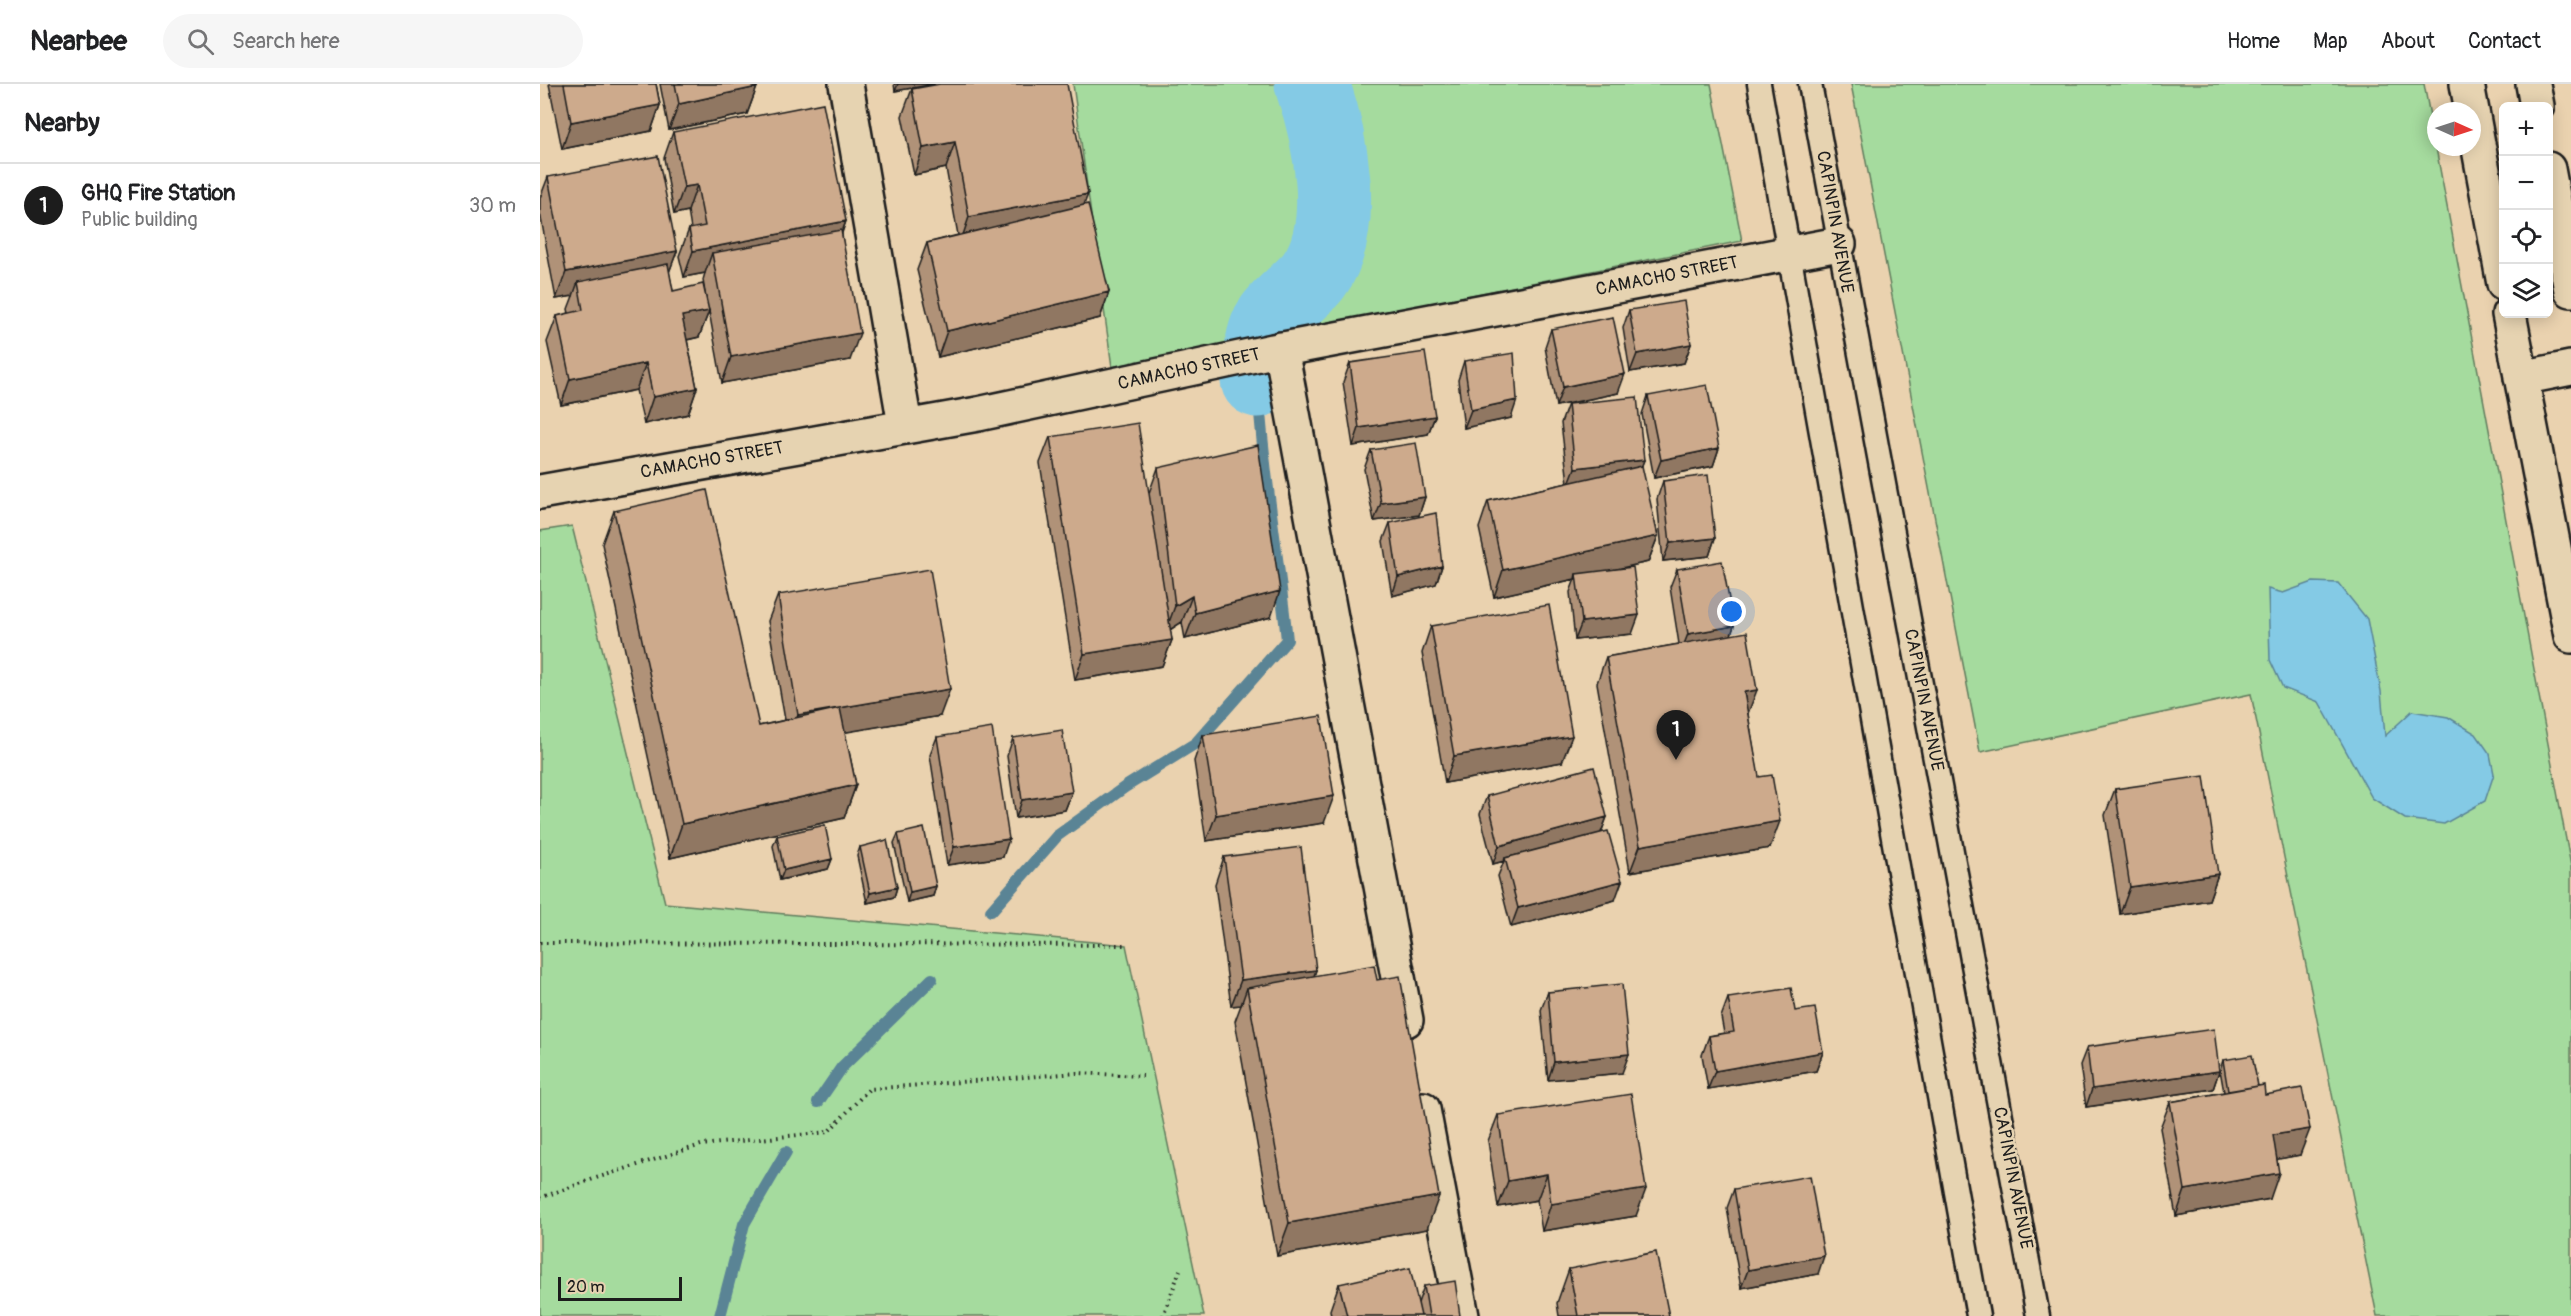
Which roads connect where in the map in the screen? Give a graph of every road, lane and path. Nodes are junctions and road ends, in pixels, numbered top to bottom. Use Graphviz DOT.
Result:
graph roads {
  1 [pos="846,84"];
  2 [pos="1759,84"];
  3 [pos="1810,84"];
  4 [pos="2467,84"];
  5 [pos="2533,84"];
  6 [pos="2536,102"];
  7 [pos="2553,186"];
  8 [pos="2566,229"];
  9 [pos="1839,244"];
  10 [pos="1789,253"];
  11 [pos="2500,264"];
  12 [pos="2571,290"];
  13 [pos="2510,318"];
  14 [pos="1266,352"];
  15 [pos="2571,368"];
  16 [pos="2521,378"];
  17 [pos="905,425"];
  18 [pos="540,492"];
  19 [pos="2571,636"];
  20 [pos="540,943"];
  21 [pos="1126,945"];
  22 [pos="1411,1045"];
  23 [pos="1143,1076"];
  24 [pos="1418,1080"];
  25 [pos="540,1198"];
  26 [pos="1180,1270"];
  27 [pos="1163,1316"];
  28 [pos="1462,1316"];
  29 [pos="1978,1316"];
  30 [pos="2038,1316"];
  1 -- 17 [label="street"];
  2 -- 10 [label="lane"];
  3 -- 9 [label="lane, CAPINPIN AVENUE"];
  4 -- 11 [label="street"];
  5 -- 6 [label="street"];
  7 -- 8 [label="street"];
  8 -- 12 [label="street"];
  9 -- 10 [label="street, CAMACHO STREET"];
  9 -- 30 [label="lane, CAPINPIN AVENUE"];
  10 -- 14 [label="street, CAMACHO STREET"];
  10 -- 29 [label="lane"];
  13 -- 16 [label="street"];
  14 -- 17 [label="street, CAMACHO STREET"];
  14 -- 22 [label="street"];
  15 -- 16 [label="street"];
  16 -- 19 [label="street"];
  17 -- 18 [label="street, CAMACHO STREET"];
  20 -- 21 [label="path"];
  23 -- 25 [label="path"];
  24 -- 28 [label="street"];
  26 -- 27 [label="path"];
}
